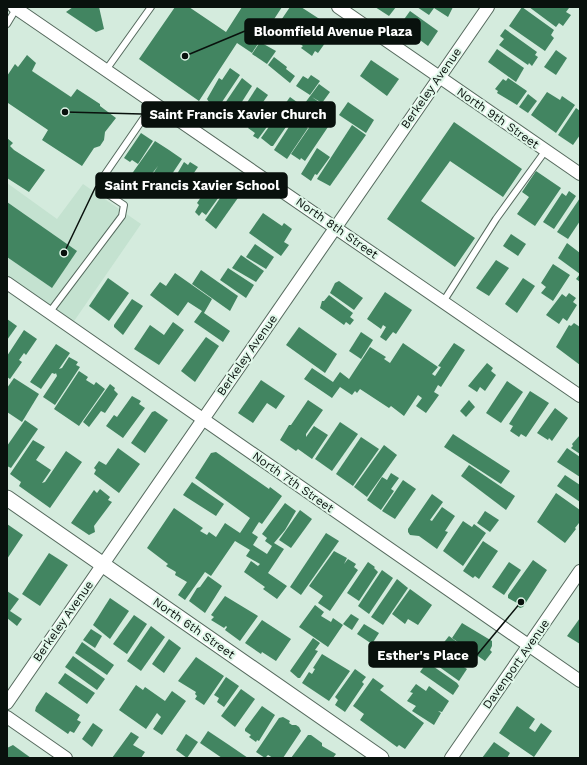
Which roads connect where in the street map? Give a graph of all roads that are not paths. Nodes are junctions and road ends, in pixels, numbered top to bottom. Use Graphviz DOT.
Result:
graph roads {
  1 [pos="151,7"];
  2 [pos="338,7"];
  3 [pos="488,7"];
  4 [pos="15,8"];
  5 [pos="7,24"];
  6 [pos="106,70"];
  7 [pos="439,77"];
  8 [pos="154,103"];
  9 [pos="546,150"];
  10 [pos="580,174"];
  11 [pos="336,227"];
  12 [pos="7,283"];
  13 [pos="443,302"];
  14 [pos="49,313"];
  15 [pos="580,396"];
  16 [pos="203,420"];
  17 [pos="7,498"];
  18 [pos="103,564"];
  19 [pos="580,571"];
  20 [pos="529,646"];
  21 [pos="580,681"];
  22 [pos="7,703"];
  23 [pos="7,717"];
  24 [pos="66,758"];
  25 [pos="381,758"];
  26 [pos="451,758"];
  1 -- 6 [label="lane"];
  2 -- 7 [label="street, North 9th Street"];
  3 -- 7 [label="street, Berkeley Avenue"];
  4 -- 5 [label="lane"];
  4 -- 6 [label="street, North 8th Street"];
  6 -- 8 [label="street, North 8th Street"];
  7 -- 9 [label="street, North 9th Street"];
  7 -- 11 [label="street, Berkeley Avenue"];
  8 -- 11 [label="street, North 8th Street"];
  8 -- 14 [label="lane"];
  9 -- 10 [label="street, North 9th Street"];
  9 -- 13 [label="lane"];
  11 -- 13 [label="street, North 8th Street"];
  11 -- 16 [label="street, Berkeley Avenue"];
  12 -- 14 [label="street, North 7th Street"];
  13 -- 15 [label="street, North 8th Street"];
  14 -- 16 [label="street, North 7th Street"];
  16 -- 18 [label="street, Berkeley Avenue"];
  16 -- 20 [label="street, North 7th Street"];
  17 -- 18 [label="street, North 6th Street"];
  18 -- 22 [label="street, Berkeley Avenue"];
  18 -- 25 [label="street, North 6th Street"];
  19 -- 20 [label="street, Davenport Avenue"];
  20 -- 21 [label="street, North 7th Street"];
  20 -- 26 [label="street, Davenport Avenue"];
  23 -- 24 [label="street"];
}
